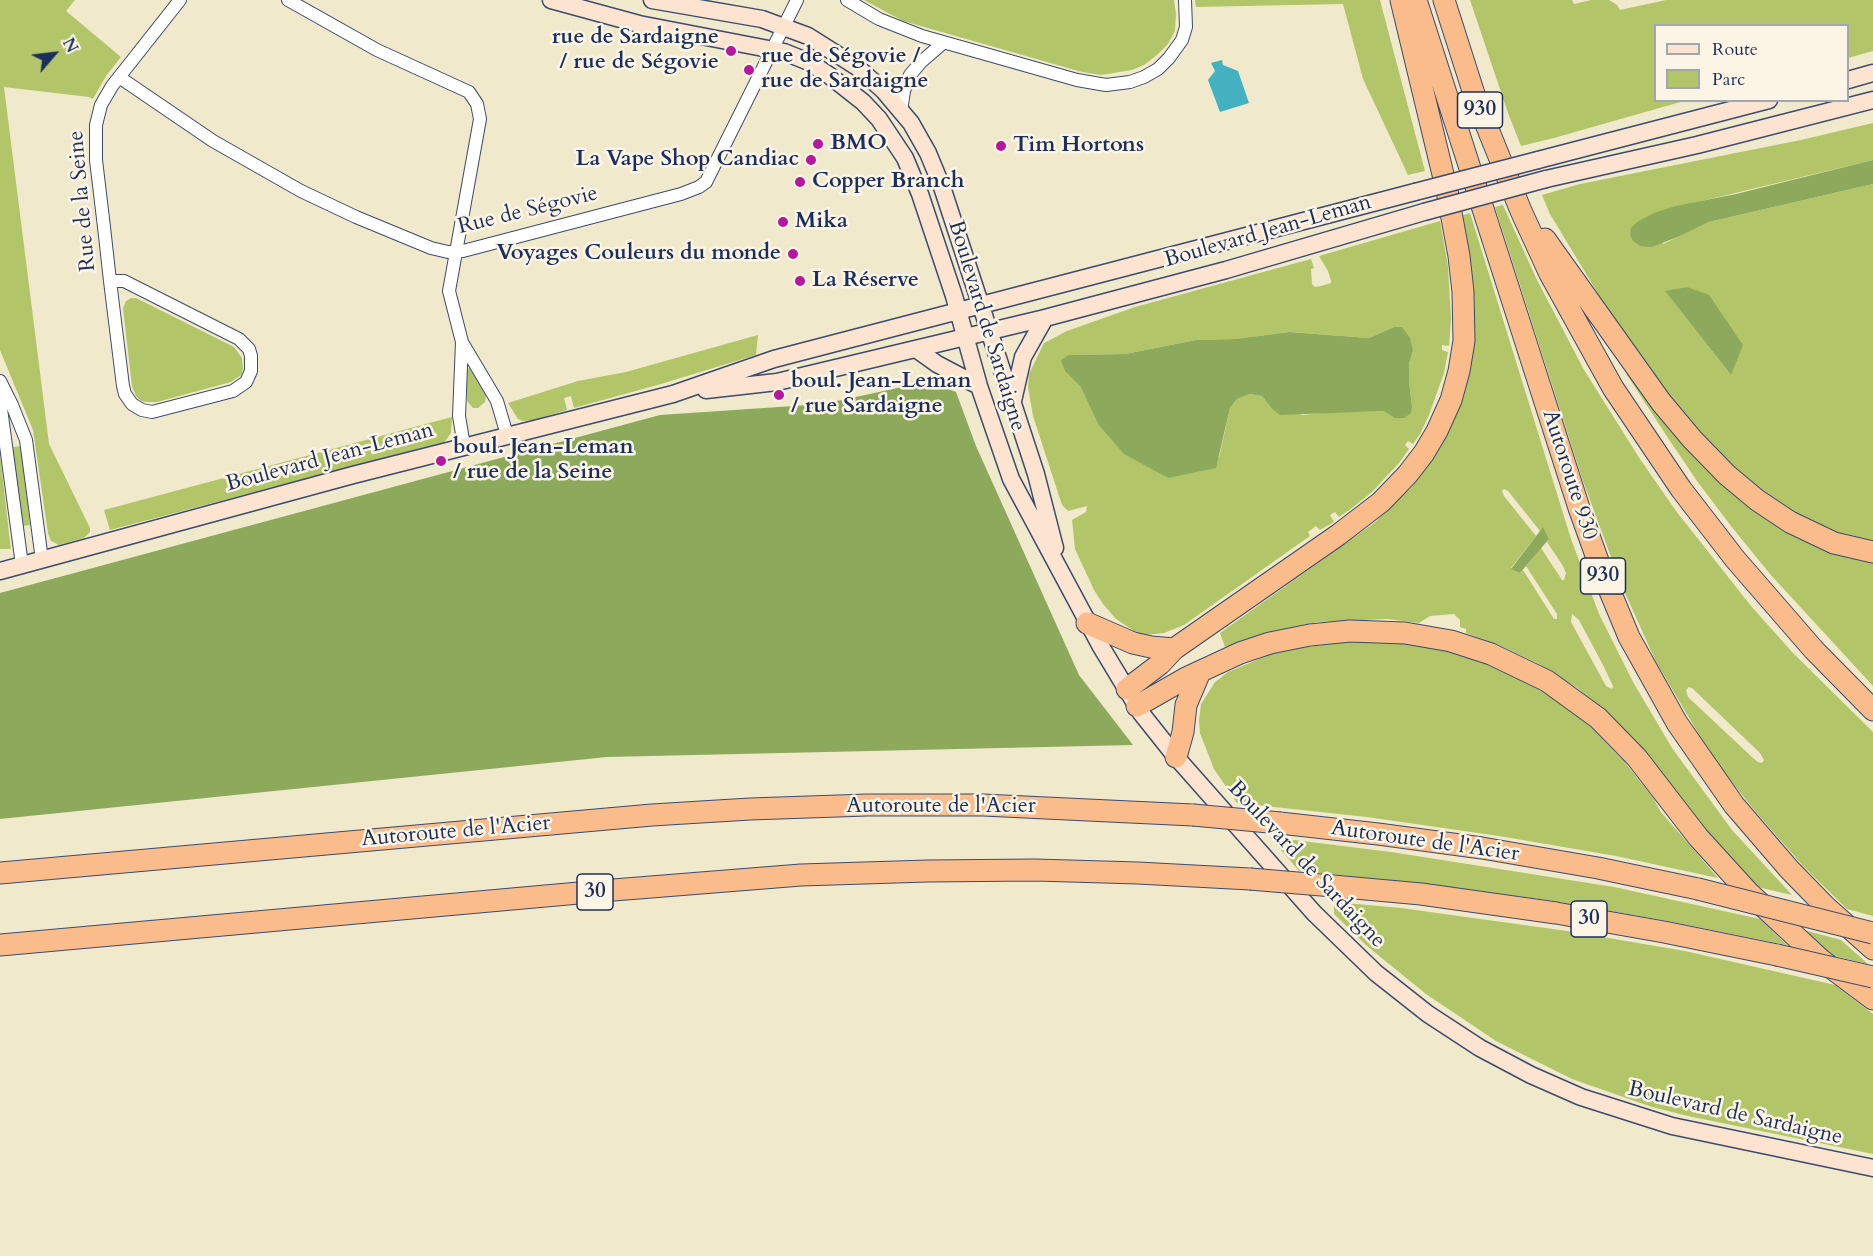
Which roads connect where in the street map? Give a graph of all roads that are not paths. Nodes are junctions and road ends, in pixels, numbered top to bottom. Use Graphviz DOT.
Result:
graph roads {
  1 [pos="180,0"];
  2 [pos="288,0"];
  3 [pos="550,0"];
  4 [pos="652,0"];
  5 [pos="797,0"];
  6 [pos="847,0"];
  7 [pos="1185,0"];
  8 [pos="1401,0"];
  9 [pos="1416,0"];
  10 [pos="1444,0"];
  11 [pos="783,26"];
  12 [pos="943,43"];
  13 [pos="771,48"];
  14 [pos="1873,74"];
  15 [pos="119,77"];
  16 [pos="1849,80"];
  17 [pos="1873,100"];
  18 [pos="1761,102"];
  19 [pos="902,111"];
  20 [pos="1513,194"];
  21 [pos="455,251"];
  22 [pos="110,281"];
  23 [pos="982,305"];
  24 [pos="958,311"];
  25 [pos="1045,318"];
  26 [pos="990,331"];
  27 [pos="965,336"];
  28 [pos="462,342"];
  29 [pos="916,349"];
  30 [pos="0,381"];
  31 [pos="979,386"];
  32 [pos="673,394"];
  33 [pos="0,400"];
  34 [pos="1012,402"];
  35 [pos="507,435"];
  36 [pos="464,446"];
  37 [pos="1873,552"];
  38 [pos="42,560"];
  39 [pos="22,565"];
  40 [pos="0,571"];
  41 [pos="1063,578"];
  42 [pos="1087,623"];
  43 [pos="1174,649"];
  44 [pos="1200,672"];
  45 [pos="1132,697"];
  46 [pos="1873,710"];
  47 [pos="1176,757"];
  48 [pos="0,873"];
  49 [pos="1873,933"];
  50 [pos="0,945"];
  51 [pos="1873,949"];
  52 [pos="1873,977"];
  53 [pos="1873,999"];
  54 [pos="1873,1168"];
  1 -- 15 [label="street, Rue de la Seine"];
  2 -- 21 [label="street"];
  3 -- 13 [label="street, Boulevard de Sardaigne"];
  4 -- 11 [label="street, Boulevard de Sardaigne"];
  5 -- 11 [label="street, Rue de Ségovie"];
  6 -- 12 [label="street"];
  7 -- 12 [label="street"];
  8 -- 43 [label="highway"];
  9 -- 51 [label="highway, Autoroute 930 / 930"];
  10 -- 20 [label="highway, 930"];
  11 -- 13 [label="street, Rue de Ségovie"];
  11 -- 19 [label="street, Boulevard de Sardaigne"];
  12 -- 19 [label="street"];
  13 -- 21 [label="street, Rue de Ségovie"];
  13 -- 24 [label="street, Boulevard de Sardaigne"];
  14 -- 16 [label="street"];
  15 -- 21 [label="street, Rue de Ségovie"];
  15 -- 22 [label="street, Rue de la Seine"];
  17 -- 25 [label="street, Boulevard Jean-Leman, bridge"];
  18 -- 23 [label="street, Boulevard Jean-Leman, bridge"];
  19 -- 23 [label="street, Boulevard de Sardaigne"];
  20 -- 37 [label="highway"];
  20 -- 46 [label="highway, 930"];
  21 -- 28 [label="street"];
  22 -- 22 [label="street, Rue de la Seine"];
  23 -- 24 [label="street, Boulevard Jean-Leman"];
  23 -- 26 [label="street, Boulevard de Sardaigne"];
  24 -- 27 [label="street, Boulevard de Sardaigne"];
  24 -- 32 [label="street, Boulevard Jean-Leman"];
  25 -- 26 [label="street, Boulevard Jean-Leman"];
  25 -- 34 [label="street"];
  26 -- 27 [label="street, Boulevard Jean-Leman"];
  26 -- 34 [label="street, Boulevard de Sardaigne"];
  27 -- 29 [label="street, Boulevard Jean-Leman"];
  27 -- 31 [label="street, Boulevard de Sardaigne"];
  28 -- 35 [label="street"];
  28 -- 36 [label="street"];
  29 -- 31 [label="street"];
  29 -- 32 [label="street, Boulevard Jean-Leman"];
  30 -- 38 [label="street"];
  31 -- 41 [label="street, Boulevard de Sardaigne"];
  32 -- 35 [label="street, Boulevard Jean-Leman"];
  33 -- 39 [label="street"];
  34 -- 41 [label="street, Boulevard de Sardaigne"];
  35 -- 36 [label="street, Boulevard Jean-Leman"];
  36 -- 38 [label="street, Boulevard Jean-Leman"];
  38 -- 39 [label="street, Boulevard Jean-Leman"];
  39 -- 40 [label="street, Boulevard Jean-Leman"];
  41 -- 42 [label="street, Boulevard de Sardaigne"];
  42 -- 43 [label="highway"];
  42 -- 45 [label="street, Boulevard de Sardaigne"];
  43 -- 45 [label="highway"];
  44 -- 45 [label="highway"];
  44 -- 47 [label="highway"];
  44 -- 53 [label="highway"];
  45 -- 47 [label="street, Boulevard de Sardaigne"];
  47 -- 54 [label="street, Boulevard de Sardaigne"];
  48 -- 49 [label="highway, Autoroute de l'Acier / 30, bridge"];
  50 -- 52 [label="highway, 30, bridge"];
}
